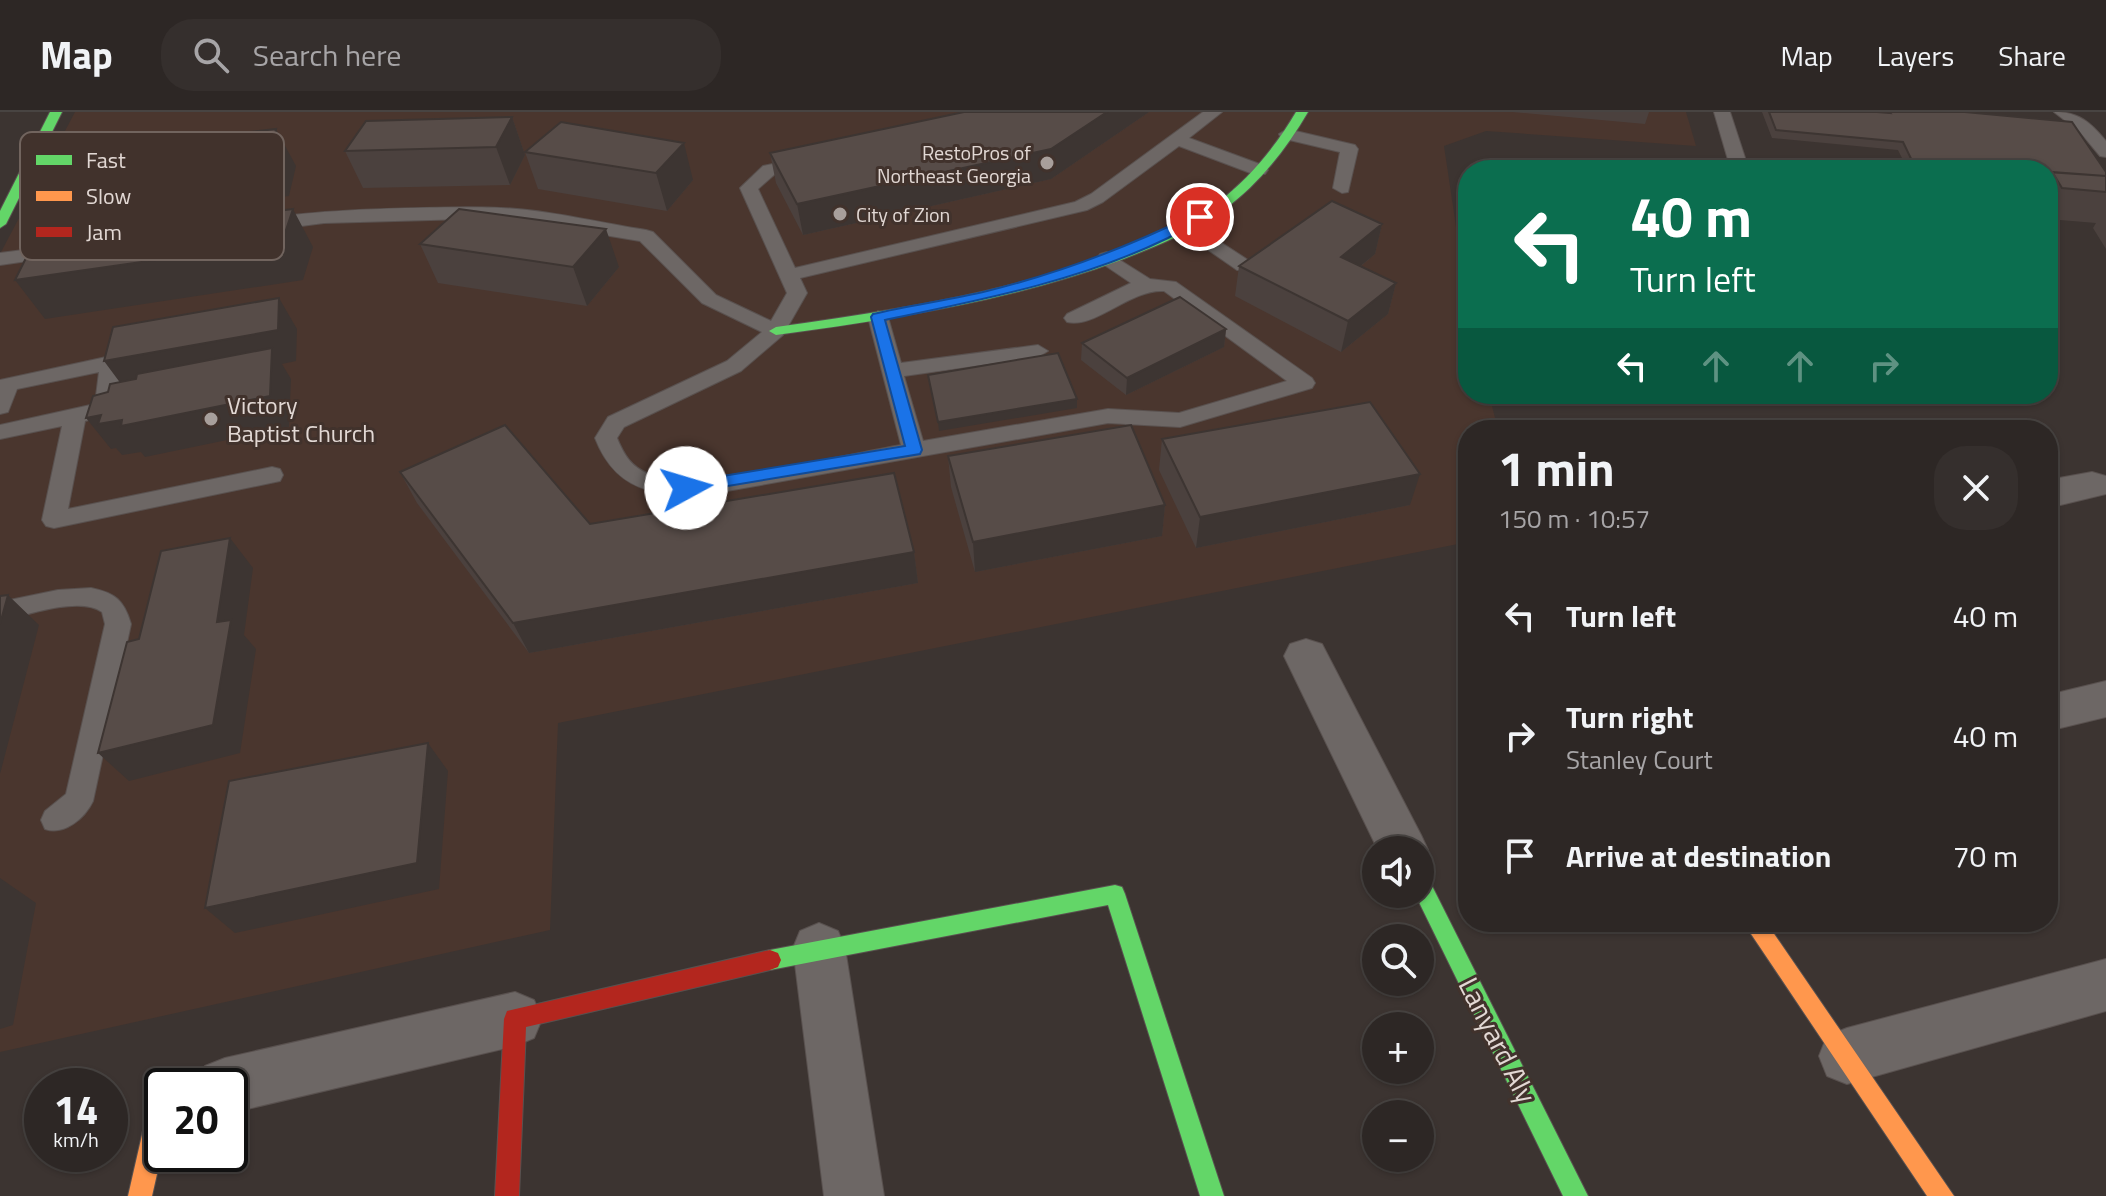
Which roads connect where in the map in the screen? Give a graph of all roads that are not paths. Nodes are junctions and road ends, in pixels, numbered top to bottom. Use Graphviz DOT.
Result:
graph roads {
  1 [pos="56,112"];
  2 [pos="1214,112"];
  3 [pos="1302,112"];
  4 [pos="1722,112"];
  5 [pos="2062,112"];
  6 [pos="45,132"];
  7 [pos="1287,134"];
  8 [pos="1179,140"];
  9 [pos="2106,152"];
  10 [pos="830,157"];
  11 [pos="1740,160"];
  12 [pos="1259,170"];
  13 [pos="20,180"];
  14 [pos="1342,188"];
  15 [pos="4,210"];
  16 [pos="284,222"];
  17 [pos="1185,225"];
  18 [pos="20,256"];
  19 [pos="1107,258"];
  20 [pos="0,259"];
  21 [pos="1244,266"];
  22 [pos="789,275"];
  23 [pos="1145,284"];
  24 [pos="878,317"];
  25 [pos="1074,318"];
  26 [pos="776,331"];
  27 [pos="1038,351"];
  28 [pos="891,371"];
  29 [pos="0,407"];
  30 [pos="75,415"];
  31 [pos="0,432"];
  32 [pos="914,450"];
  33 [pos="272,475"];
  34 [pos="2092,485"];
  35 [pos="2058,492"];
  36 [pos="0,612"];
  37 [pos="1306,656"];
  38 [pos="2106,699"];
  39 [pos="2058,711"];
  40 [pos="55,820"];
  41 [pos="1396,836"];
  42 [pos="1432,908"];
  43 [pos="1761,932"];
  44 [pos="819,948"];
  45 [pos="2106,985"];
  46 [pos="515,1019"];
  47 [pos="1847,1056"];
  48 [pos="248,1081"];
  49 [pos="146,1172"];
  50 [pos="140,1196"];
  51 [pos="507,1196"];
  52 [pos="854,1196"];
  53 [pos="1212,1196"];
  54 [pos="1576,1196"];
  55 [pos="1942,1196"];
  1 -- 6 [label="street"];
  2 -- 8 [label="lane"];
  3 -- 7 [label="street"];
  4 -- 11 [label="lane"];
  5 -- 9 [label="lane"];
  7 -- 12 [label="street"];
  7 -- 14 [label="lane"];
  8 -- 12 [label="lane"];
  8 -- 22 [label="lane"];
  10 -- 22 [label="lane"];
  12 -- 17 [label="street"];
  13 -- 15 [label="street"];
  16 -- 26 [label="lane"];
  17 -- 19 [label="street"];
  17 -- 21 [label="lane"];
  18 -- 20 [label="lane"];
  19 -- 23 [label="lane"];
  19 -- 24 [label="street"];
  22 -- 26 [label="lane"];
  23 -- 25 [label="lane"];
  23 -- 32 [label="lane"];
  24 -- 26 [label="street"];
  24 -- 28 [label="lane"];
  26 -- 32 [label="lane"];
  27 -- 28 [label="lane"];
  28 -- 32 [label="lane"];
  29 -- 30 [label="lane"];
  30 -- 31 [label="lane"];
  30 -- 33 [label="lane"];
  34 -- 35 [label="street"];
  36 -- 40 [label="lane"];
  37 -- 41 [label="street"];
  38 -- 39 [label="street"];
  42 -- 54 [label="street, Lanyard Aly"];
  43 -- 47 [label="street"];
  44 -- 46 [label="street"];
  44 -- 52 [label="street"];
  44 -- 53 [label="street"];
  45 -- 47 [label="street"];
  46 -- 48 [label="street"];
  46 -- 51 [label="street"];
  47 -- 55 [label="street"];
  49 -- 50 [label="street"];
}
